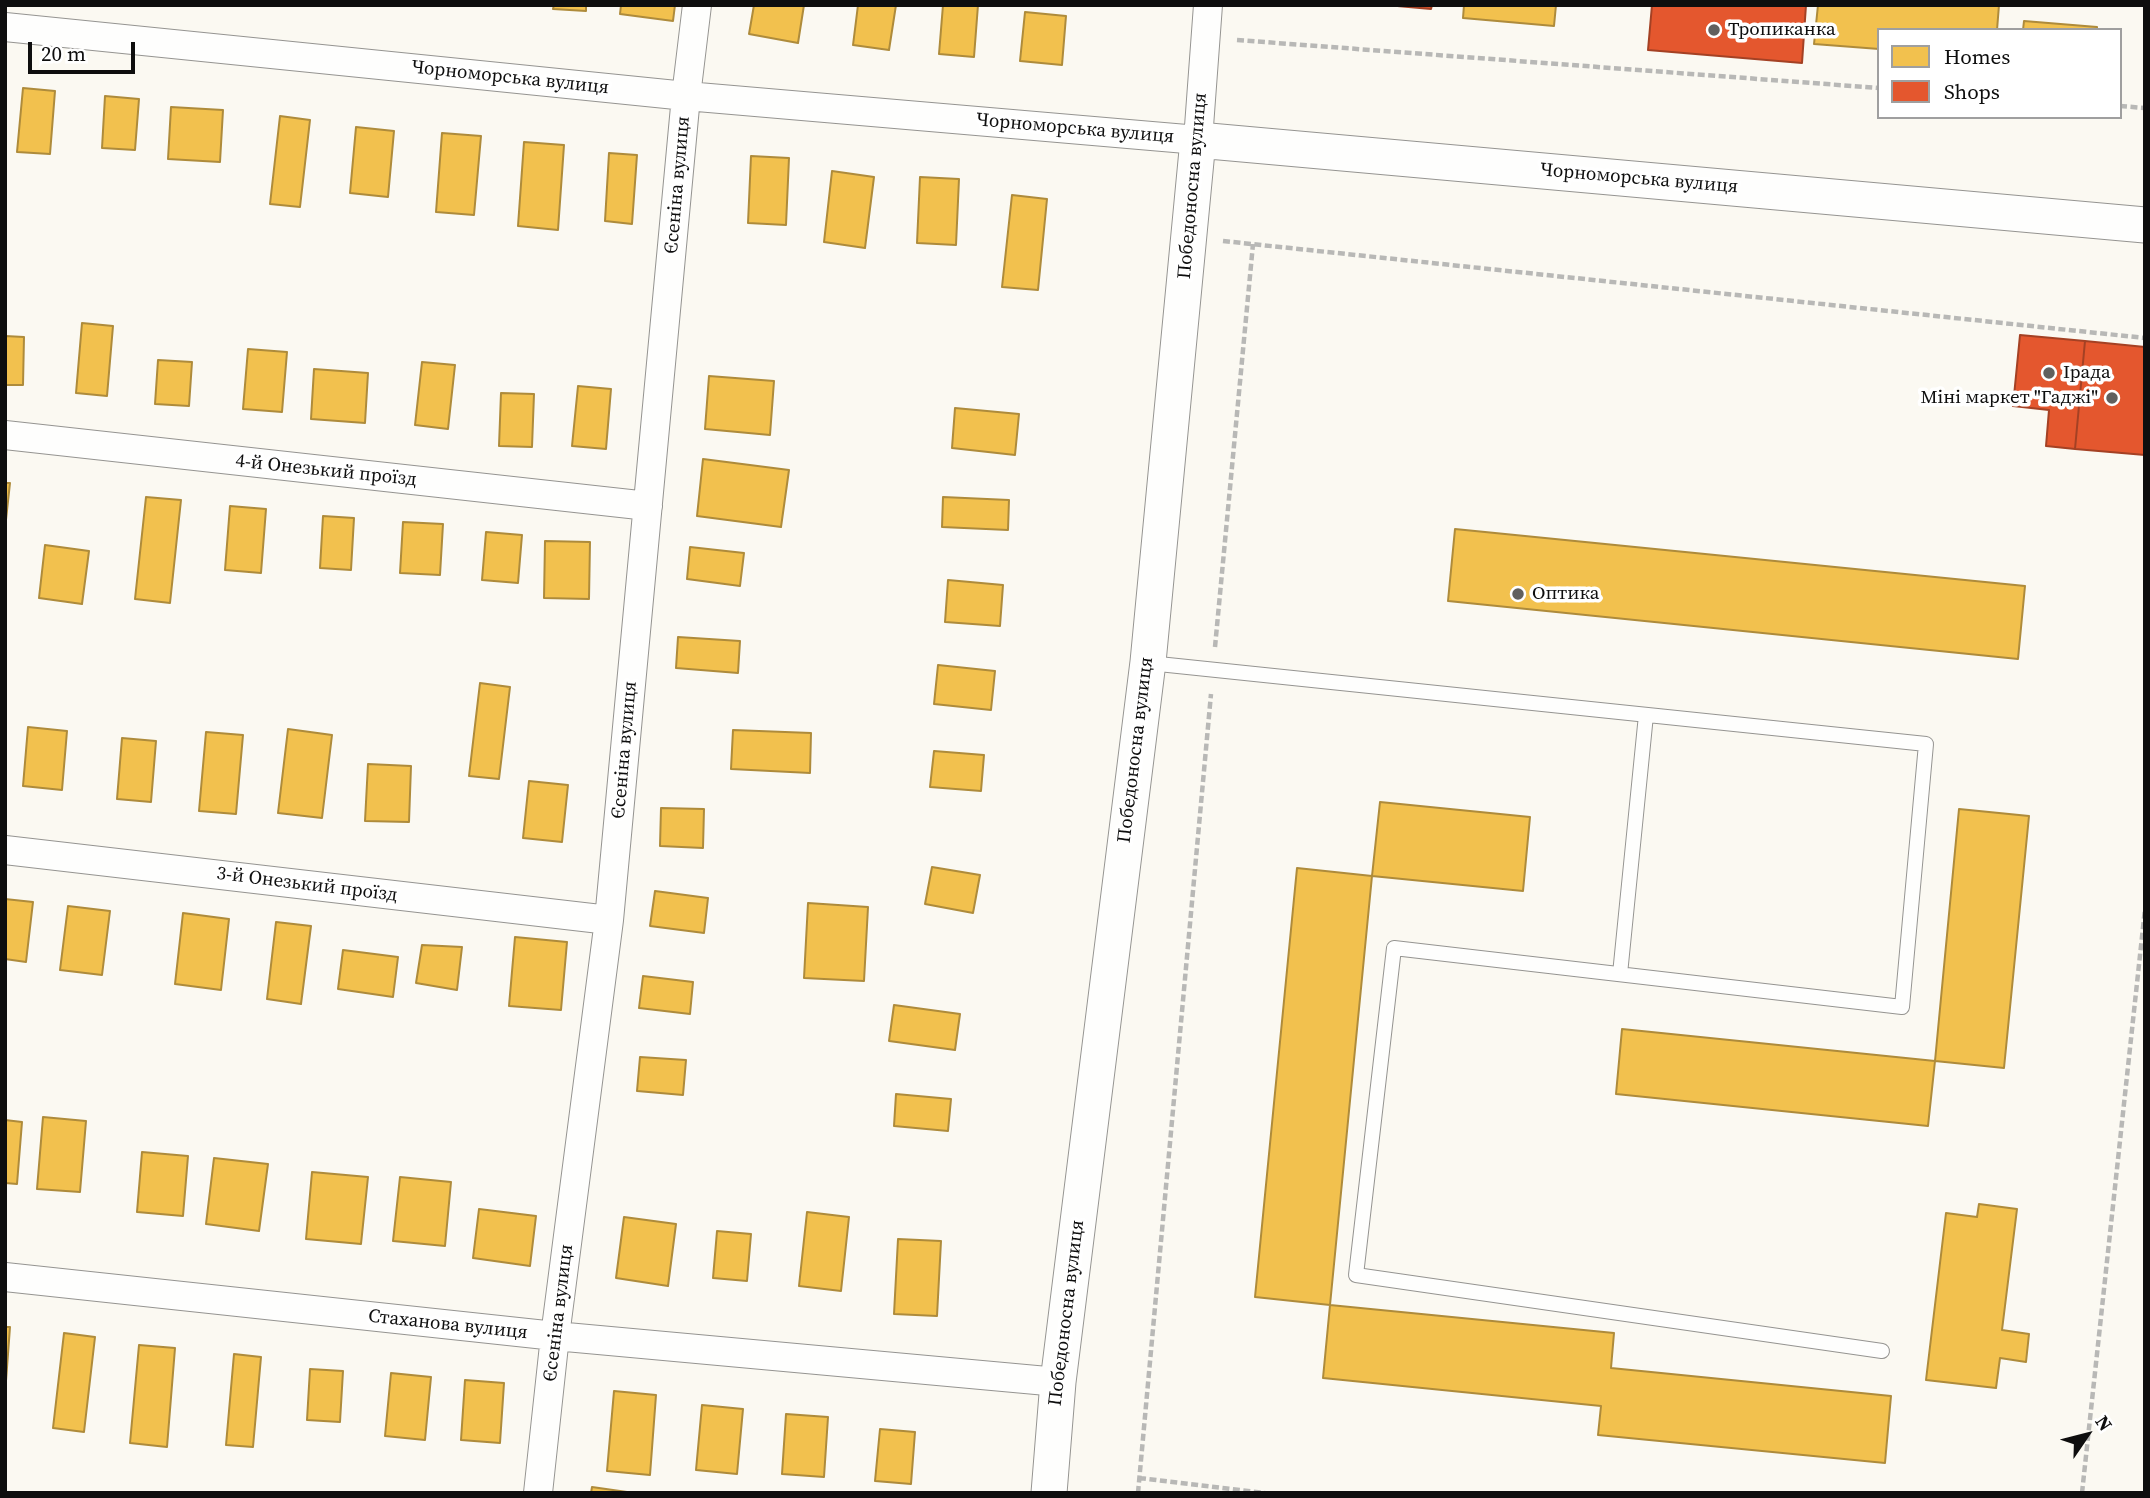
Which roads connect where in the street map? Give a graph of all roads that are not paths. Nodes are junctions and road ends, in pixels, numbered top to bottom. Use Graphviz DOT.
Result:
graph roads {
  1 [pos="697,5"];
  2 [pos="1208,5"];
  3 [pos="5,27"];
  4 [pos="686,96"];
  5 [pos="1198,140"];
  6 [pos="2145,225"];
  7 [pos="5,435"];
  8 [pos="648,506"];
  9 [pos="1147,662"];
  10 [pos="1646,715"];
  11 [pos="5,850"];
  12 [pos="609,920"];
  13 [pos="1620,974"];
  14 [pos="5,1277"];
  15 [pos="555,1336"];
  16 [pos="1882,1351"];
  17 [pos="1058,1382"];
  18 [pos="538,1493"];
  19 [pos="1049,1493"];
  1 -- 4 [label="street, Єсеніна вулиця"];
  2 -- 5 [label="street, Победоносна вулиця"];
  3 -- 4 [label="street, Чорноморська вулиця"];
  4 -- 5 [label="street, Чорноморська вулиця"];
  4 -- 8 [label="street, Єсеніна вулиця"];
  5 -- 6 [label="street, Чорноморська вулиця"];
  5 -- 9 [label="street, Победоносна вулиця"];
  7 -- 8 [label="street, 4-й Онезький проїзд"];
  8 -- 12 [label="street, Єсеніна вулиця"];
  9 -- 10 [label="lane"];
  9 -- 17 [label="street, Победоносна вулиця"];
  10 -- 13 [label="lane"];
  10 -- 13 [label="lane"];
  11 -- 12 [label="street, 3-й Онезький проїзд"];
  12 -- 15 [label="street, Єсеніна вулиця"];
  13 -- 16 [label="lane"];
  14 -- 15 [label="street, Стаханова вулиця"];
  15 -- 17 [label="street, Стаханова вулиця"];
  15 -- 18 [label="street, Єсеніна вулиця"];
  17 -- 19 [label="street, Победоносна вулиця"];
}
